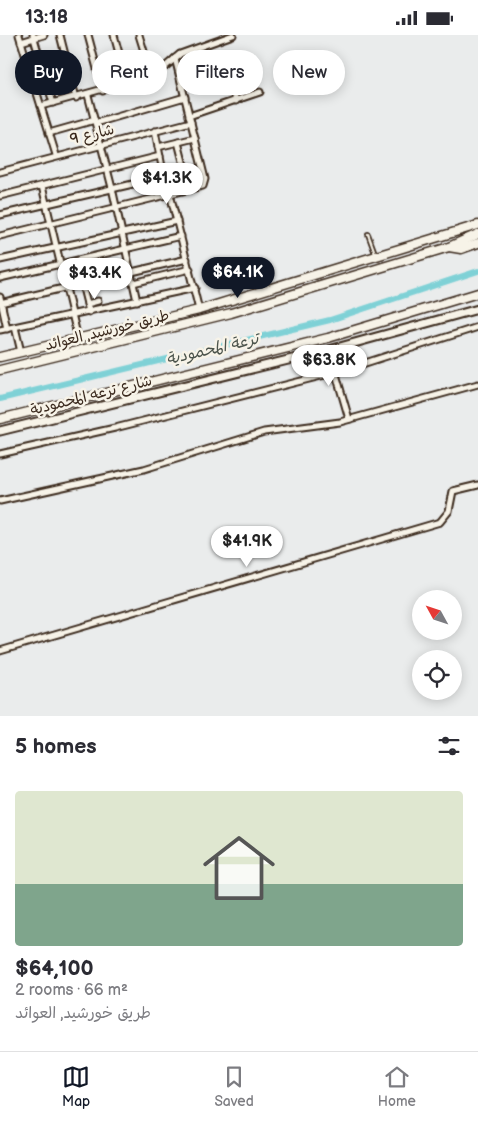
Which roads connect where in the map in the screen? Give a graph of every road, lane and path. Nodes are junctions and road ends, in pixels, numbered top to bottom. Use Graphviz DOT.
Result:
graph roads {
  1 [pos="18,35"];
  2 [pos="44,35"];
  3 [pos="60,35"];
  4 [pos="88,35"];
  5 [pos="114,35"];
  6 [pos="139,35"];
  7 [pos="233,35"];
  8 [pos="34,37"];
  9 [pos="21,42"];
  10 [pos="118,50"];
  11 [pos="144,50"];
  12 [pos="92,51"];
  13 [pos="175,58"];
  14 [pos="167,66"];
  15 [pos="92,94"];
  16 [pos="88,95"];
  17 [pos="234,95"];
  18 [pos="254,95"];
  19 [pos="184,97"];
  20 [pos="76,98"];
  21 [pos="236,101"];
  22 [pos="53,103"];
  23 [pos="41,106"];
  24 [pos="190,116"];
  25 [pos="95,122"];
  26 [pos="191,123"];
  27 [pos="155,131"];
  28 [pos="49,133"];
  29 [pos="195,138"];
  30 [pos="178,142"];
  31 [pos="101,144"];
  32 [pos="158,147"];
  33 [pos="56,155"];
  34 [pos="160,156"];
  35 [pos="107,169"];
  36 [pos="0,172"];
  37 [pos="164,173"];
  38 [pos="150,180"];
  39 [pos="188,181"];
  40 [pos="157,185"];
  41 [pos="42,186"];
  42 [pos="112,188"];
  43 [pos="170,194"];
  44 [pos="0,196"];
  45 [pos="160,196"];
  46 [pos="46,204"];
  47 [pos="116,207"];
  48 [pos="0,215"];
  49 [pos="177,221"];
  50 [pos="51,223"];
  51 [pos="478,225"];
  52 [pos="122,233"];
  53 [pos="368,234"];
  54 [pos="478,234"];
  55 [pos="0,236"];
  56 [pos="181,236"];
  57 [pos="478,243"];
  58 [pos="449,247"];
  59 [pos="57,248"];
  60 [pos="125,249"];
  61 [pos="376,257"];
  62 [pos="187,259"];
  63 [pos="0,261"];
  64 [pos="60,264"];
  65 [pos="190,269"];
  66 [pos="130,272"];
  67 [pos="0,277"];
  68 [pos="133,283"];
  69 [pos="82,284"];
  70 [pos="66,287"];
  71 [pos="195,288"];
  72 [pos="478,293"];
  73 [pos="0,301"];
  74 [pos="98,301"];
  75 [pos="137,301"];
  76 [pos="87,304"];
  77 [pos="478,309"];
  78 [pos="199,310"];
  79 [pos="88,312"];
  80 [pos="73,316"];
  81 [pos="15,327"];
  82 [pos="478,327"];
  83 [pos="7,329"];
  84 [pos="0,330"];
  85 [pos="78,339"];
  86 [pos="329,350"];
  87 [pos="21,352"];
  88 [pos="0,357"];
  89 [pos="0,370"];
  90 [pos="335,372"];
  91 [pos="478,385"];
  92 [pos="0,419"];
  93 [pos="349,419"];
  94 [pos="0,431"];
  95 [pos="0,454"];
  96 [pos="478,485"];
  97 [pos="0,501"];
  98 [pos="0,651"];
  1 -- 9 [label="street"];
  2 -- 8 [label="street"];
  3 -- 20 [label="street"];
  4 -- 12 [label="street"];
  5 -- 10 [label="street"];
  6 -- 11 [label="street"];
  7 -- 13 [label="street"];
  8 -- 9 [label="street"];
  8 -- 22 [label="street"];
  9 -- 23 [label="street"];
  13 -- 14 [label="street"];
  13 -- 19 [label="street"];
  15 -- 16 [label="street"];
  16 -- 20 [label="street"];
  16 -- 25 [label="street"];
  17 -- 21 [label="street"];
  18 -- 21 [label="street"];
  19 -- 24 [label="street"];
  19 -- 25 [label="street"];
  20 -- 22 [label="street"];
  21 -- 24 [label="street"];
  22 -- 23 [label="street"];
  23 -- 28 [label="street"];
  24 -- 26 [label="street"];
  25 -- 28 [label="street"];
  25 -- 31 [label="street"];
  26 -- 27 [label="street, شارع 9"];
  26 -- 29 [label="street"];
  27 -- 31 [label="street, شارع 9"];
  27 -- 32 [label="street"];
  28 -- 33 [label="street"];
  29 -- 30 [label="street"];
  29 -- 43 [label="street"];
  30 -- 32 [label="street"];
  30 -- 39 [label="street"];
  31 -- 33 [label="street, شارع 9"];
  31 -- 35 [label="street"];
  32 -- 34 [label="street"];
  33 -- 36 [label="street, شارع 9"];
  34 -- 35 [label="street"];
  34 -- 37 [label="street"];
  35 -- 41 [label="street"];
  35 -- 42 [label="street"];
  38 -- 42 [label="street"];
  40 -- 45 [label="street"];
  41 -- 44 [label="street"];
  41 -- 46 [label="street"];
  42 -- 46 [label="street"];
  42 -- 47 [label="street"];
  43 -- 45 [label="street"];
  43 -- 49 [label="street"];
  45 -- 47 [label="street"];
  46 -- 48 [label="street"];
  46 -- 50 [label="street"];
  47 -- 50 [label="street"];
  47 -- 52 [label="street"];
  49 -- 52 [label="street"];
  49 -- 56 [label="street"];
  50 -- 55 [label="street"];
  50 -- 59 [label="street"];
  51 -- 61 [label="main road, طريق خورشيد, العوائد"];
  52 -- 59 [label="street"];
  52 -- 60 [label="street"];
  53 -- 61 [label="lane"];
  54 -- 58 [label="main road, طريق خورشيد, العوائد"];
  56 -- 60 [label="street"];
  56 -- 62 [label="street"];
  57 -- 58 [label="main road"];
  58 -- 89 [label="main road, طريق خورشيد, العوائد"];
  59 -- 63 [label="street"];
  59 -- 64 [label="street"];
  60 -- 64 [label="street"];
  60 -- 66 [label="street"];
  61 -- 78 [label="main road, طريق خورشيد, العوائد"];
  62 -- 65 [label="street"];
  62 -- 66 [label="street"];
  64 -- 67 [label="street"];
  64 -- 70 [label="street"];
  65 -- 68 [label="street"];
  65 -- 71 [label="street"];
  66 -- 68 [label="street"];
  66 -- 69 [label="street"];
  68 -- 75 [label="street"];
  69 -- 70 [label="street"];
  69 -- 76 [label="street"];
  70 -- 73 [label="street"];
  70 -- 80 [label="street"];
  71 -- 75 [label="street"];
  71 -- 78 [label="street"];
  72 -- 92 [label="main road"];
  73 -- 83 [label="street"];
  74 -- 76 [label="street"];
  75 -- 79 [label="street"];
  76 -- 79 [label="street"];
  77 -- 86 [label="street, شارع ترعه المحمودية"];
  78 -- 85 [label="main road, طريق خورشيد, العوائد"];
  79 -- 80 [label="street"];
  80 -- 81 [label="street"];
  80 -- 85 [label="street"];
  81 -- 83 [label="street"];
  81 -- 87 [label="street"];
  82 -- 90 [label="street"];
  83 -- 84 [label="street"];
  85 -- 87 [label="main road, طريق خورشيد, العوائد"];
  86 -- 90 [label="street"];
  86 -- 94 [label="street, شارع ترعه المحمودية"];
  87 -- 88 [label="main road, طريق خورشيد, العوائد"];
  90 -- 93 [label="street"];
  90 -- 95 [label="street"];
  91 -- 93 [label="street"];
  93 -- 97 [label="street"];
  96 -- 98 [label="street"];
}
